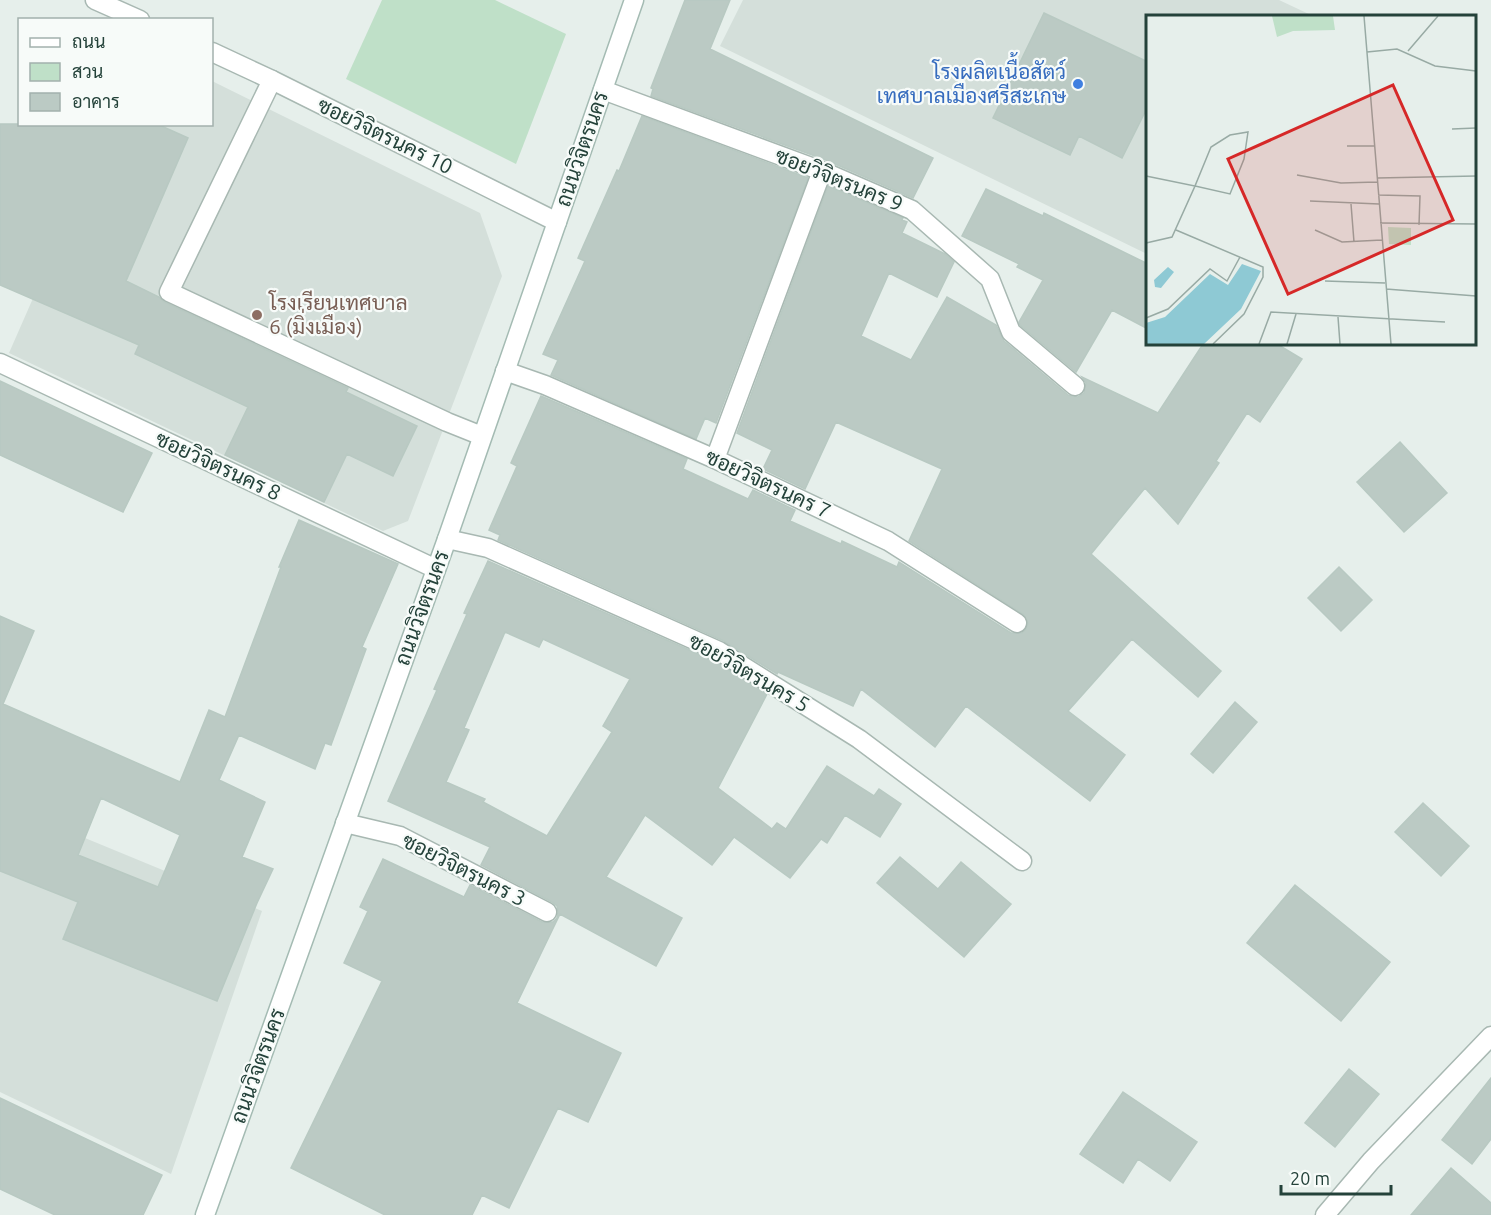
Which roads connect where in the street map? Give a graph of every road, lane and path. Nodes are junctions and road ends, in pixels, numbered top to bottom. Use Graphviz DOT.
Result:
graph roads {
  1 [pos="95,0"];
  2 [pos="634,0"];
  3 [pos="136,18"];
  4 [pos="213,52"];
  5 [pos="272,80"];
  6 [pos="603,90"];
  7 [pos="822,171"];
  8 [pos="557,222"];
  9 [pos="0,363"];
  10 [pos="505,371"];
  11 [pos="1075,386"];
  12 [pos="482,436"];
  13 [pos="716,459"];
  14 [pos="447,539"];
  15 [pos="436,569"];
  16 [pos="1017,623"];
  17 [pos="345,823"];
  18 [pos="1022,861"];
  19 [pos="547,912"];
  20 [pos="1491,1036"];
  21 [pos="205,1215"];
  22 [pos="1325,1215"];
  1 -- 3 [label="street"];
  2 -- 6 [label="street, ถนนวิจิตรนคร"];
  4 -- 5 [label="street, ซอยวิจิตรนคร 10"];
  5 -- 8 [label="street, ซอยวิจิตรนคร 10"];
  5 -- 12 [label="street"];
  6 -- 7 [label="street, ซอยวิจิตรนคร 9"];
  6 -- 8 [label="street, ถนนวิจิตรนคร"];
  7 -- 11 [label="street, ซอยวิจิตรนคร 9"];
  7 -- 13 [label="street"];
  8 -- 10 [label="street, ถนนวิจิตรนคร"];
  9 -- 15 [label="street, ซอยวิจิตรนคร 8"];
  10 -- 12 [label="street, ถนนวิจิตรนคร"];
  10 -- 13 [label="street, ซอยวิจิตรนคร 7"];
  12 -- 14 [label="street, ถนนวิจิตรนคร"];
  13 -- 16 [label="street, ซอยวิจิตรนคร 7"];
  14 -- 15 [label="street, ถนนวิจิตรนคร"];
  14 -- 18 [label="street, ซอยวิจิตรนคร 5"];
  15 -- 17 [label="street, ถนนวิจิตรนคร"];
  17 -- 19 [label="street, ซอยวิจิตรนคร 3"];
  17 -- 21 [label="street, ถนนวิจิตรนคร"];
  20 -- 22 [label="street"];
}
